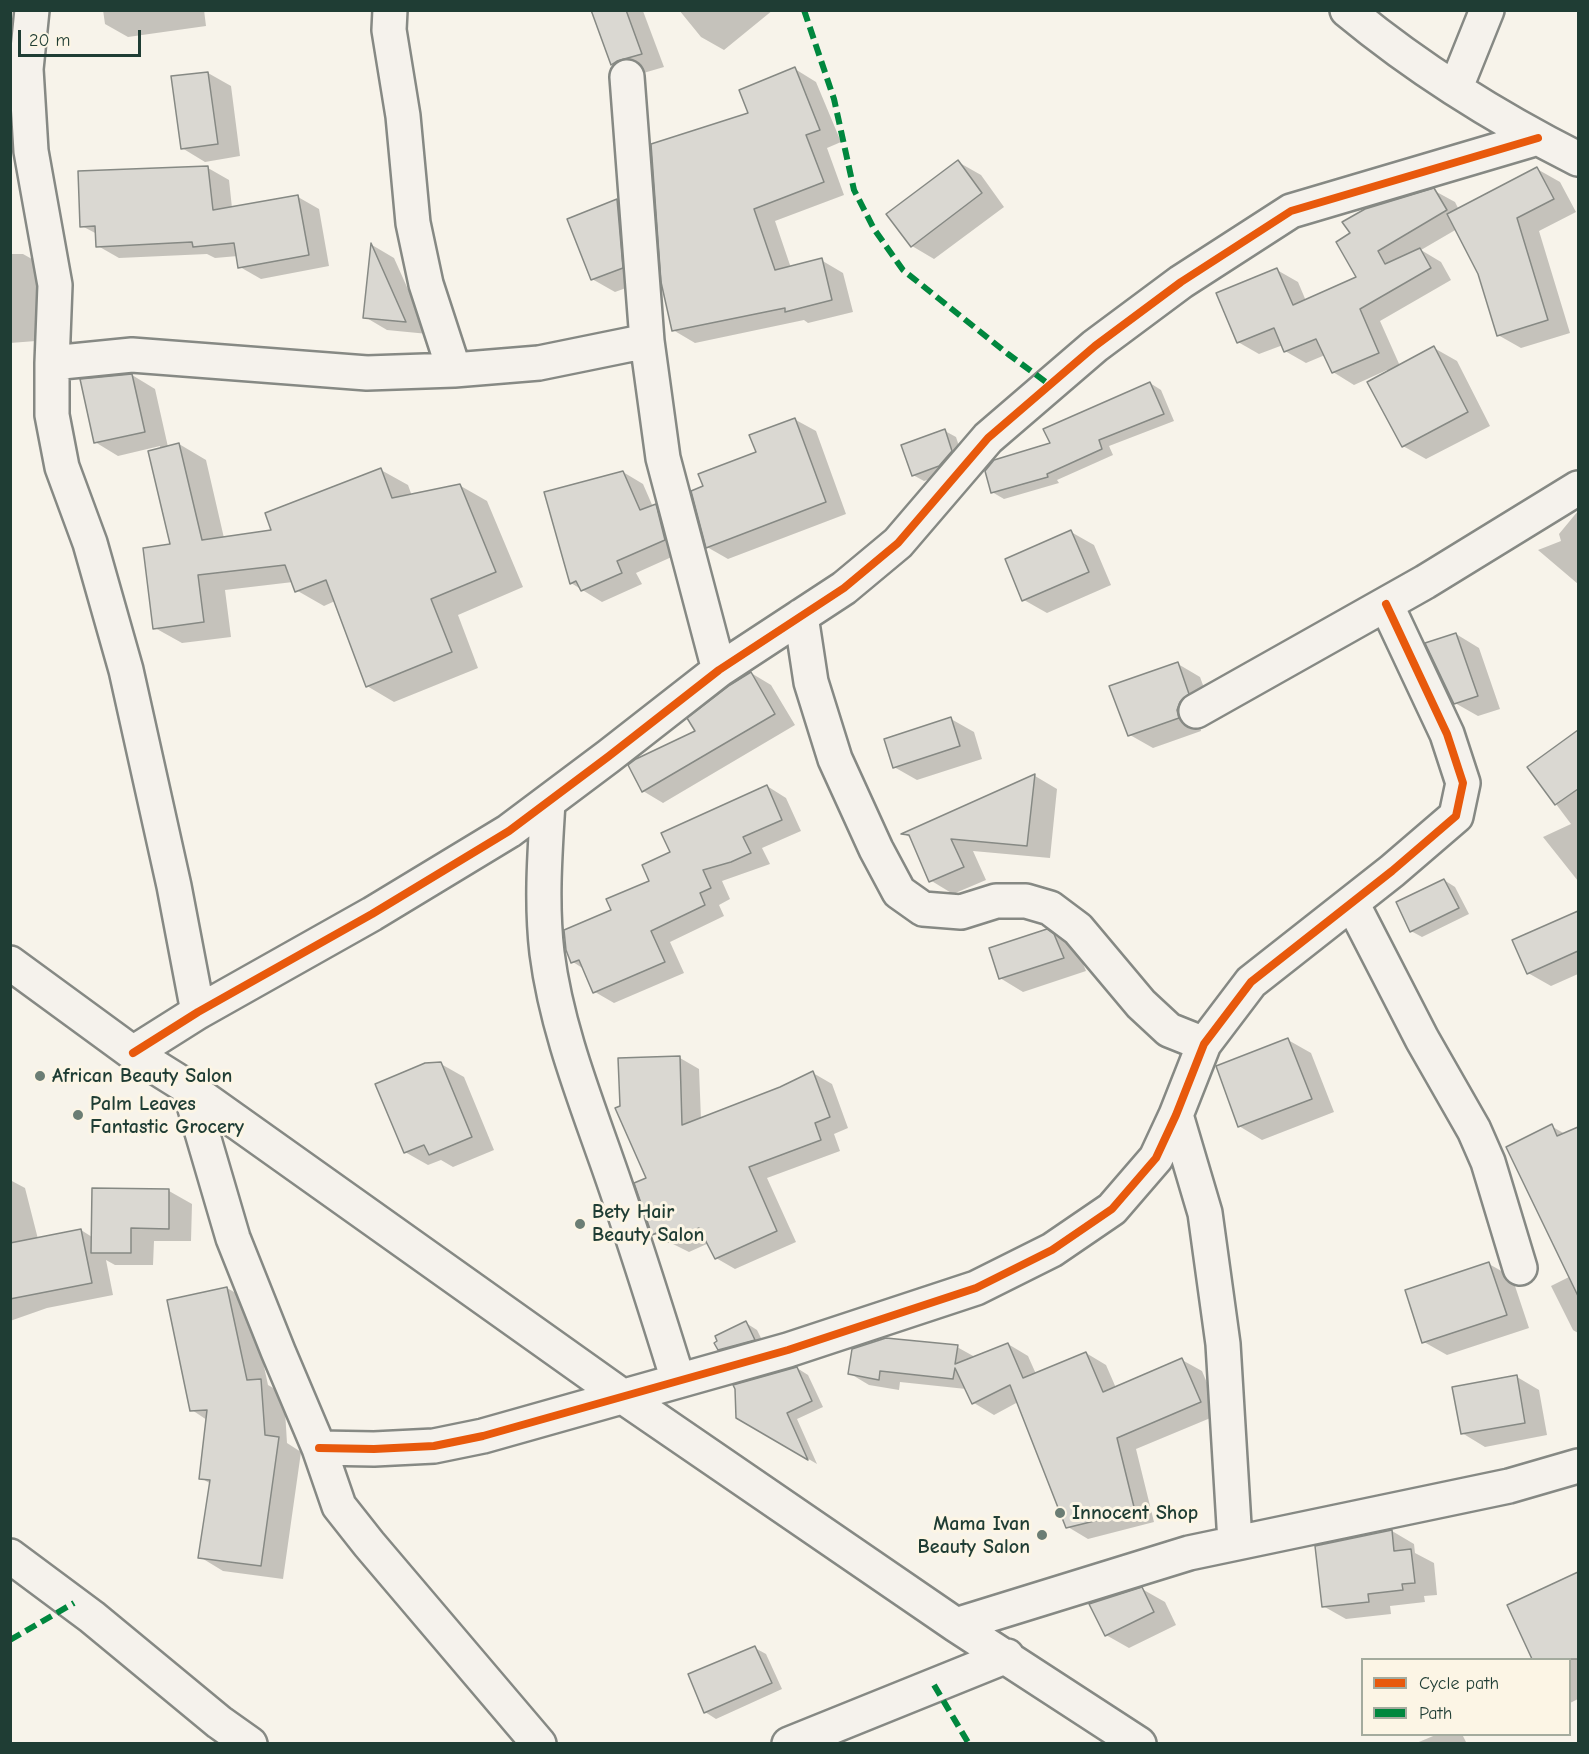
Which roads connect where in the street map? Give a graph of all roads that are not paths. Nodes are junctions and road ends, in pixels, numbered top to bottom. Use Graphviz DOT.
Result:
graph roads {
  1 [pos="32,10"];
  2 [pos="390,10"];
  3 [pos="1347,10"];
  4 [pos="1487,10"];
  5 [pos="627,77"];
  6 [pos="1456,87"];
  7 [pos="1538,138"];
  8 [pos="1578,159"];
  9 [pos="647,341"];
  10 [pos="52,363"];
  11 [pos="454,370"];
  12 [pos="1578,488"];
  13 [pos="1386,604"];
  14 [pos="801,616"];
  15 [pos="719,670"];
  16 [pos="1196,711"];
  17 [pos="548,802"];
  18 [pos="1352,903"];
  19 [pos="10,963"];
  20 [pos="198,1012"];
  21 [pos="1204,1044"];
  22 [pos="133,1053"];
  23 [pos="189,1088"];
  24 [pos="1176,1115"];
  25 [pos="1520,1268"];
  26 [pos="678,1380"];
  27 [pos="622,1396"];
  28 [pos="319,1448"];
  29 [pos="1578,1466"];
  30 [pos="1235,1542"];
  31 [pos="10,1556"];
  32 [pos="956,1625"];
  33 [pos="1007,1656"];
  34 [pos="250,1743"];
  35 [pos="539,1743"];
  36 [pos="789,1743"];
  37 [pos="1139,1743"];
  1 -- 10 [label="street"];
  2 -- 11 [label="street"];
  3 -- 6 [label="street"];
  4 -- 6 [label="street"];
  5 -- 9 [label="street"];
  6 -- 7 [label="street"];
  7 -- 8 [label="street"];
  7 -- 14 [label="street"];
  9 -- 11 [label="street"];
  9 -- 15 [label="street"];
  10 -- 11 [label="street"];
  10 -- 20 [label="street"];
  12 -- 13 [label="street"];
  13 -- 16 [label="street"];
  13 -- 18 [label="street"];
  14 -- 15 [label="street"];
  14 -- 21 [label="street"];
  15 -- 17 [label="street"];
  17 -- 20 [label="street"];
  17 -- 26 [label="street"];
  18 -- 21 [label="street"];
  18 -- 25 [label="street"];
  19 -- 22 [label="street"];
  20 -- 22 [label="street"];
  21 -- 24 [label="street"];
  22 -- 23 [label="street"];
  23 -- 27 [label="street"];
  23 -- 28 [label="street"];
  24 -- 26 [label="street"];
  24 -- 30 [label="street"];
  26 -- 27 [label="street"];
  27 -- 28 [label="street"];
  27 -- 32 [label="street"];
  28 -- 35 [label="street"];
  29 -- 30 [label="street"];
  30 -- 32 [label="street"];
  31 -- 34 [label="street"];
  32 -- 33 [label="street"];
  33 -- 36 [label="street"];
  33 -- 37 [label="street"];
}
